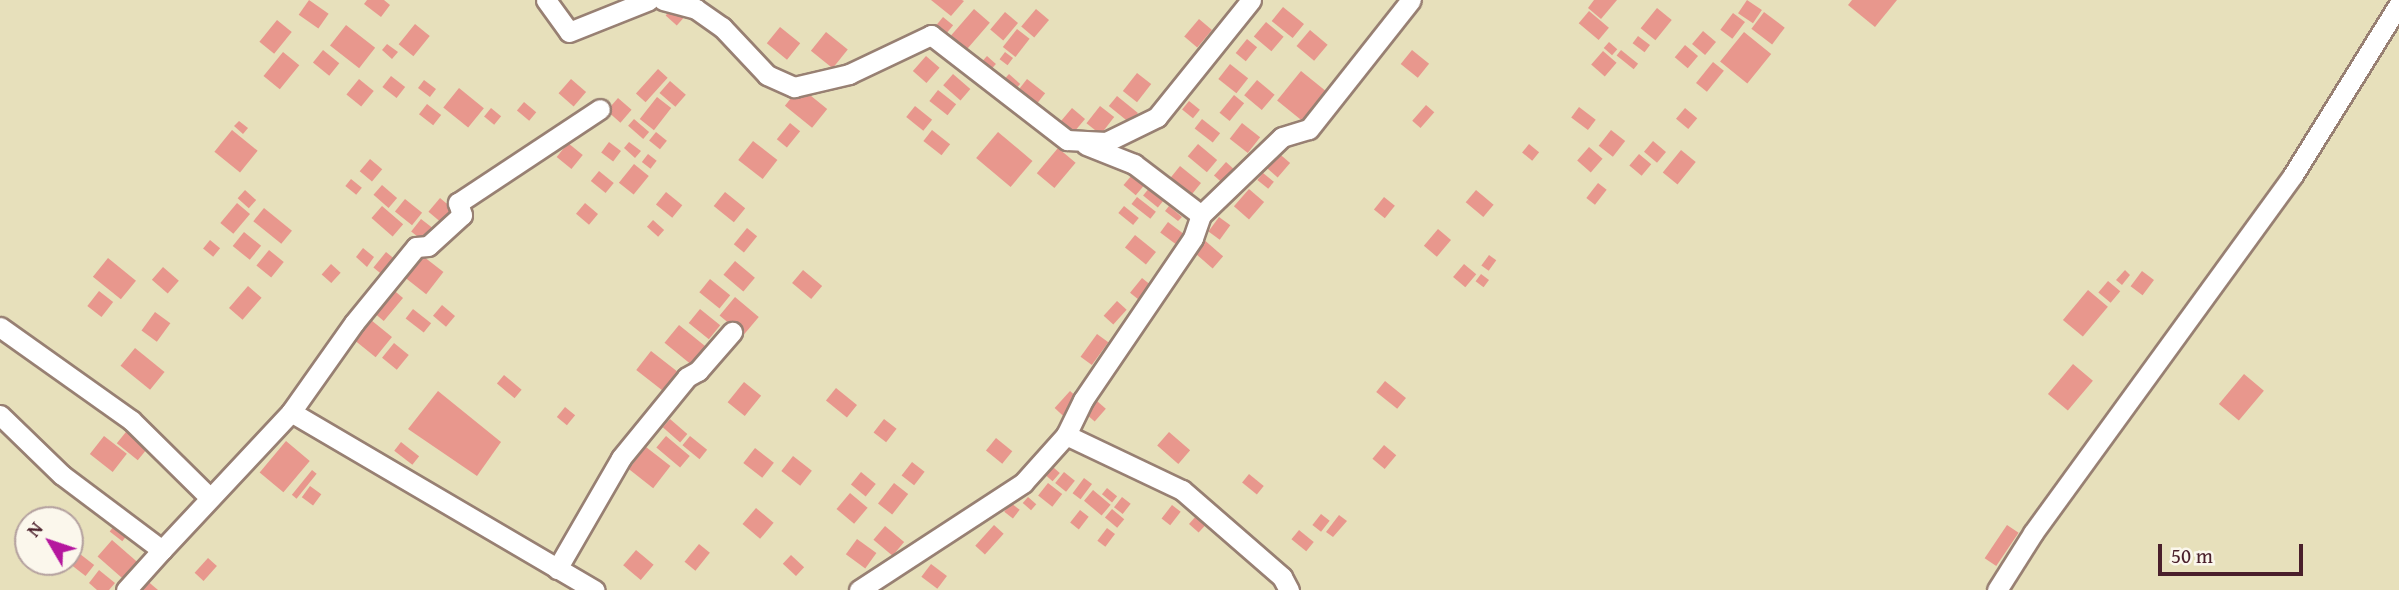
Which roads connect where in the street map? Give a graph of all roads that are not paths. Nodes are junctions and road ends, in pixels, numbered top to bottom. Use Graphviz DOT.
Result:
graph roads {
  1 [pos="546,0"];
  2 [pos="649,0"];
  3 [pos="663,0"];
  4 [pos="1251,0"];
  5 [pos="1411,0"];
  6 [pos="2399,4"];
  7 [pos="600,109"];
  8 [pos="1079,142"];
  9 [pos="1201,215"];
  10 [pos="0,327"];
  11 [pos="732,332"];
  12 [pos="291,412"];
  13 [pos="0,415"];
  14 [pos="1066,435"];
  15 [pos="210,498"];
  16 [pos="162,550"];
  17 [pos="558,569"];
  18 [pos="126,590"];
  19 [pos="595,590"];
  20 [pos="859,590"];
  21 [pos="1289,590"];
  22 [pos="1997,590"];
  1 -- 2 [label="street"];
  3 -- 8 [label="street"];
  4 -- 8 [label="street"];
  5 -- 9 [label="street"];
  6 -- 22 [label="street"];
  7 -- 12 [label="street"];
  8 -- 9 [label="street"];
  9 -- 14 [label="street"];
  10 -- 15 [label="street"];
  11 -- 17 [label="street"];
  12 -- 15 [label="street"];
  12 -- 17 [label="street"];
  13 -- 16 [label="street"];
  14 -- 20 [label="street"];
  14 -- 21 [label="street"];
  15 -- 16 [label="street"];
  16 -- 18 [label="street"];
  17 -- 19 [label="street"];
}
